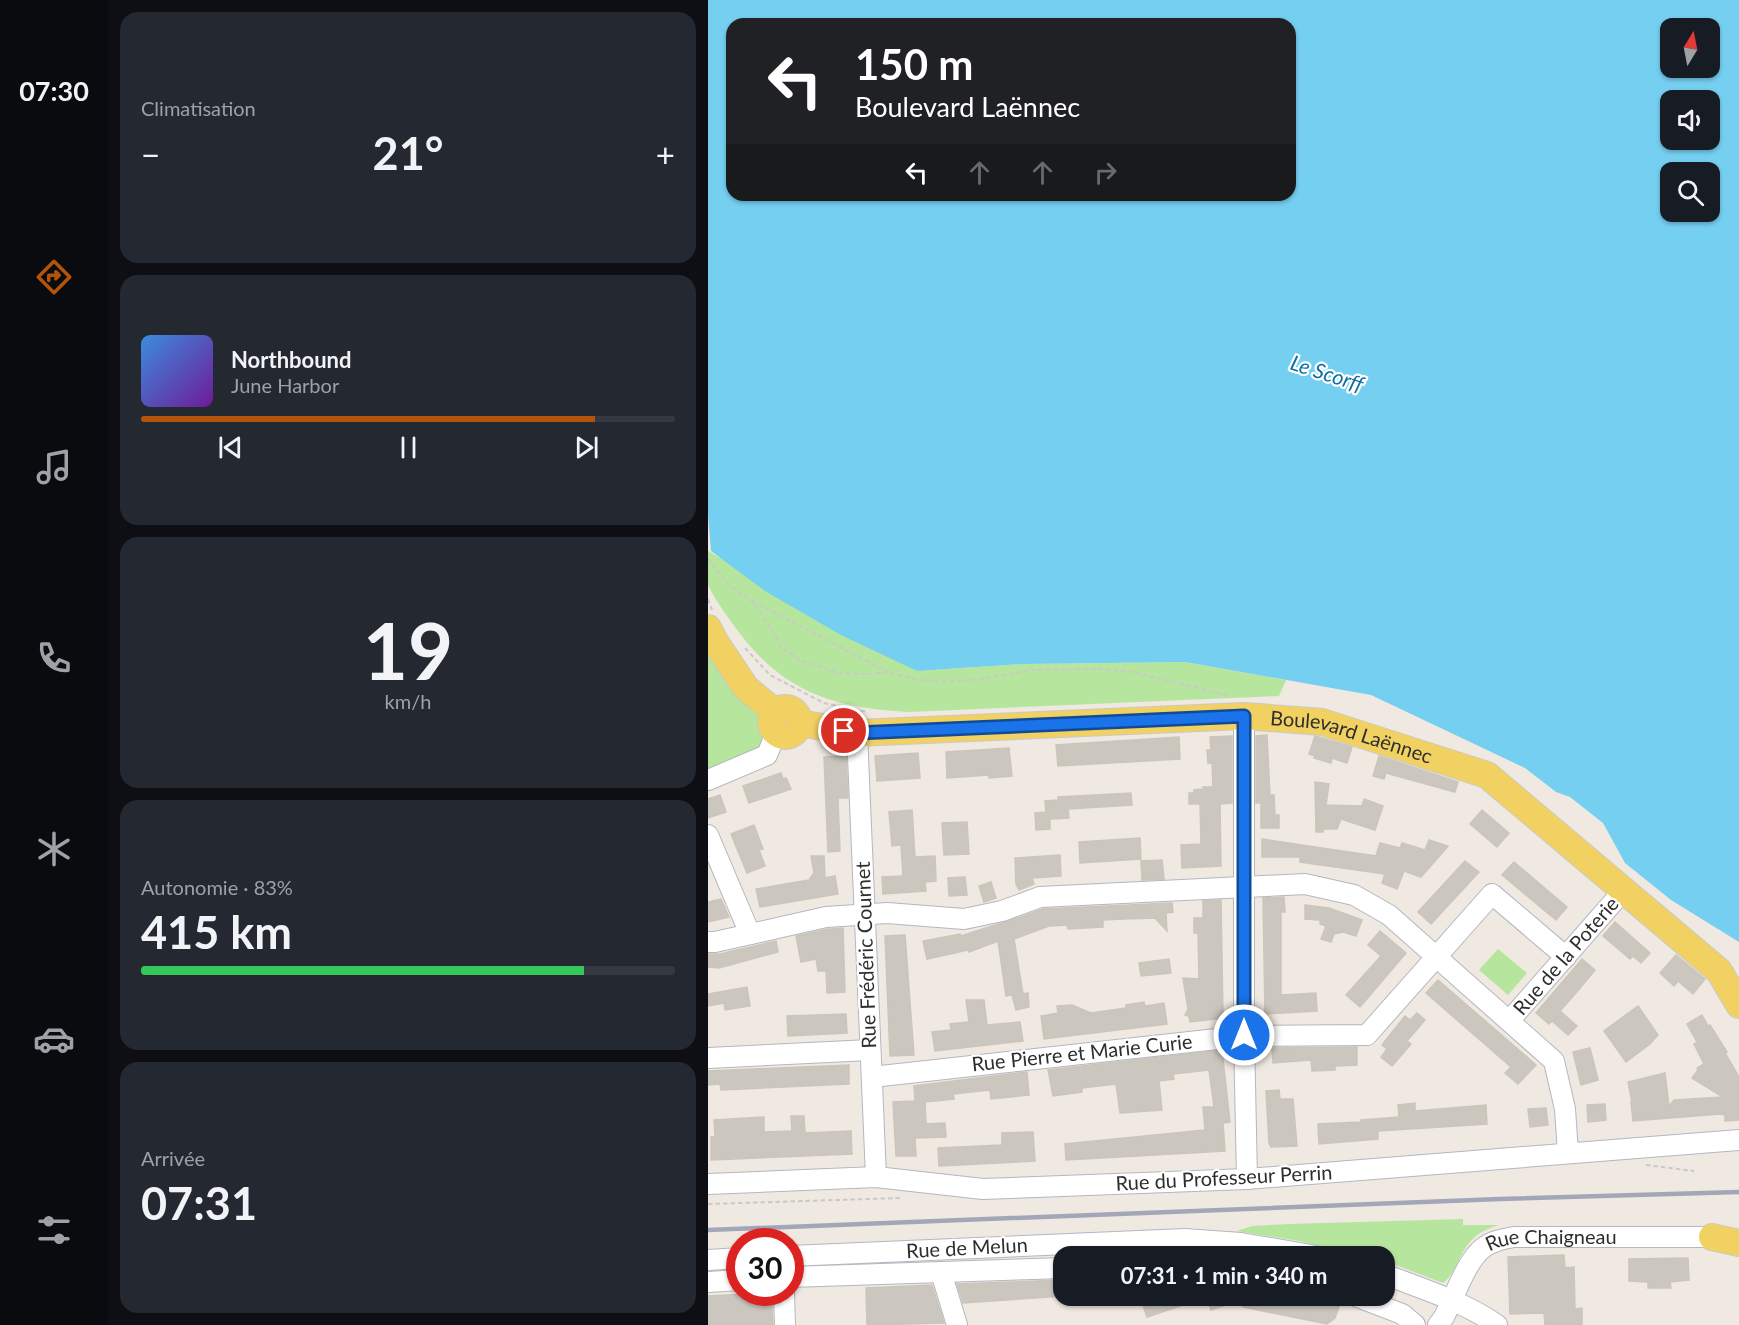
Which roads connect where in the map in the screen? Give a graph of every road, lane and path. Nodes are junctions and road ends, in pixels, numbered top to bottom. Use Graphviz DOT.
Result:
graph roads {
  1 [pos="708,558"];
  2 [pos="708,599"];
  3 [pos="752,601"];
  4 [pos="712,623"];
  5 [pos="739,642"];
  6 [pos="888,672"];
  7 [pos="1240,706"];
  8 [pos="862,722"];
  9 [pos="783,723"];
  10 [pos="708,780"];
  11 [pos="708,835"];
  12 [pos="1244,887"];
  13 [pos="1623,891"];
  14 [pos="865,915"];
  15 [pos="750,933"];
  16 [pos="708,942"];
  17 [pos="1436,957"];
  18 [pos="1566,957"];
  19 [pos="1739,1005"];
  20 [pos="1509,1021"];
  21 [pos="1244,1035"];
  22 [pos="870,1050"];
  23 [pos="708,1058"];
  24 [pos="872,1077"];
  25 [pos="1739,1140"];
  26 [pos="1568,1153"];
  27 [pos="876,1177"];
  28 [pos="1247,1179"];
  29 [pos="708,1184"];
  30 [pos="894,1198"];
  31 [pos="708,1203"];
  32 [pos="1739,1235"];
  33 [pos="1712,1237"];
  34 [pos="1739,1244"];
  35 [pos="1258,1246"];
  36 [pos="804,1255"];
  37 [pos="726,1259"];
  38 [pos="708,1260"];
  39 [pos="1053,1268"];
  40 [pos="941,1272"];
  41 [pos="804,1277"];
  42 [pos="1395,1278"];
  43 [pos="726,1281"];
  44 [pos="708,1282"];
  45 [pos="1452,1300"];
  46 [pos="783,1306"];
  47 [pos="1381,1306"];
  48 [pos="784,1325"];
  49 [pos="957,1325"];
  50 [pos="1415,1325"];
  51 [pos="1438,1325"];
  52 [pos="1497,1325"];
  1 -- 3 [label="path"];
  2 -- 4 [label="path"];
  3 -- 6 [label="path"];
  3 -- 6 [label="path"];
  4 -- 9 [label="main road"];
  5 -- 8 [label="path"];
  6 -- 7 [label="path"];
  7 -- 8 [label="main road, Boulevard Laënnec"];
  7 -- 12 [label="street"];
  7 -- 13 [label="main road, Boulevard Laënnec"];
  8 -- 9 [label="main road, Boulevard Laënnec"];
  8 -- 14 [label="street, Rue Frédéric Cournet"];
  9 -- 10 [label="street"];
  11 -- 15 [label="street"];
  12 -- 14 [label="street"];
  12 -- 17 [label="street"];
  12 -- 21 [label="street"];
  13 -- 18 [label="street, Rue de la Poterie"];
  13 -- 19 [label="main road, Boulevard Laënnec"];
  14 -- 15 [label="street"];
  14 -- 22 [label="street, Rue Frédéric Cournet"];
  15 -- 16 [label="street"];
  17 -- 18 [label="street, Rue Pierre et Marie Curie"];
  17 -- 20 [label="street"];
  17 -- 21 [label="street, Rue Pierre et Marie Curie"];
  18 -- 20 [label="street, Rue de la Poterie"];
  20 -- 26 [label="street"];
  21 -- 24 [label="street, Rue Pierre et Marie Curie"];
  21 -- 28 [label="street"];
  22 -- 23 [label="street"];
  22 -- 24 [label="street, Rue Frédéric Cournet"];
  24 -- 27 [label="street, Rue Frédéric Cournet"];
  25 -- 26 [label="street, Rue du Professeur Perrin"];
  26 -- 28 [label="street, Rue du Professeur Perrin"];
  27 -- 28 [label="street, Rue du Professeur Perrin"];
  27 -- 29 [label="street, Rue du Professeur Perrin"];
  30 -- 31 [label="path"];
  32 -- 33 [label="main road, Rue Chaigneau"];
  33 -- 34 [label="main road, Rue Chaigneau"];
  33 -- 45 [label="street, Rue Chaigneau"];
  35 -- 36 [label="street, Rue de Melun"];
  37 -- 38 [label="street"];
  39 -- 40 [label="street, Rue de Melun"];
  40 -- 41 [label="street, Rue de Melun"];
  40 -- 49 [label="street"];
  42 -- 45 [label="street"];
  43 -- 44 [label="street"];
  45 -- 51 [label="street, Rue Chaigneau"];
  45 -- 52 [label="street"];
  46 -- 48 [label="street"];
  47 -- 50 [label="street"];
}
